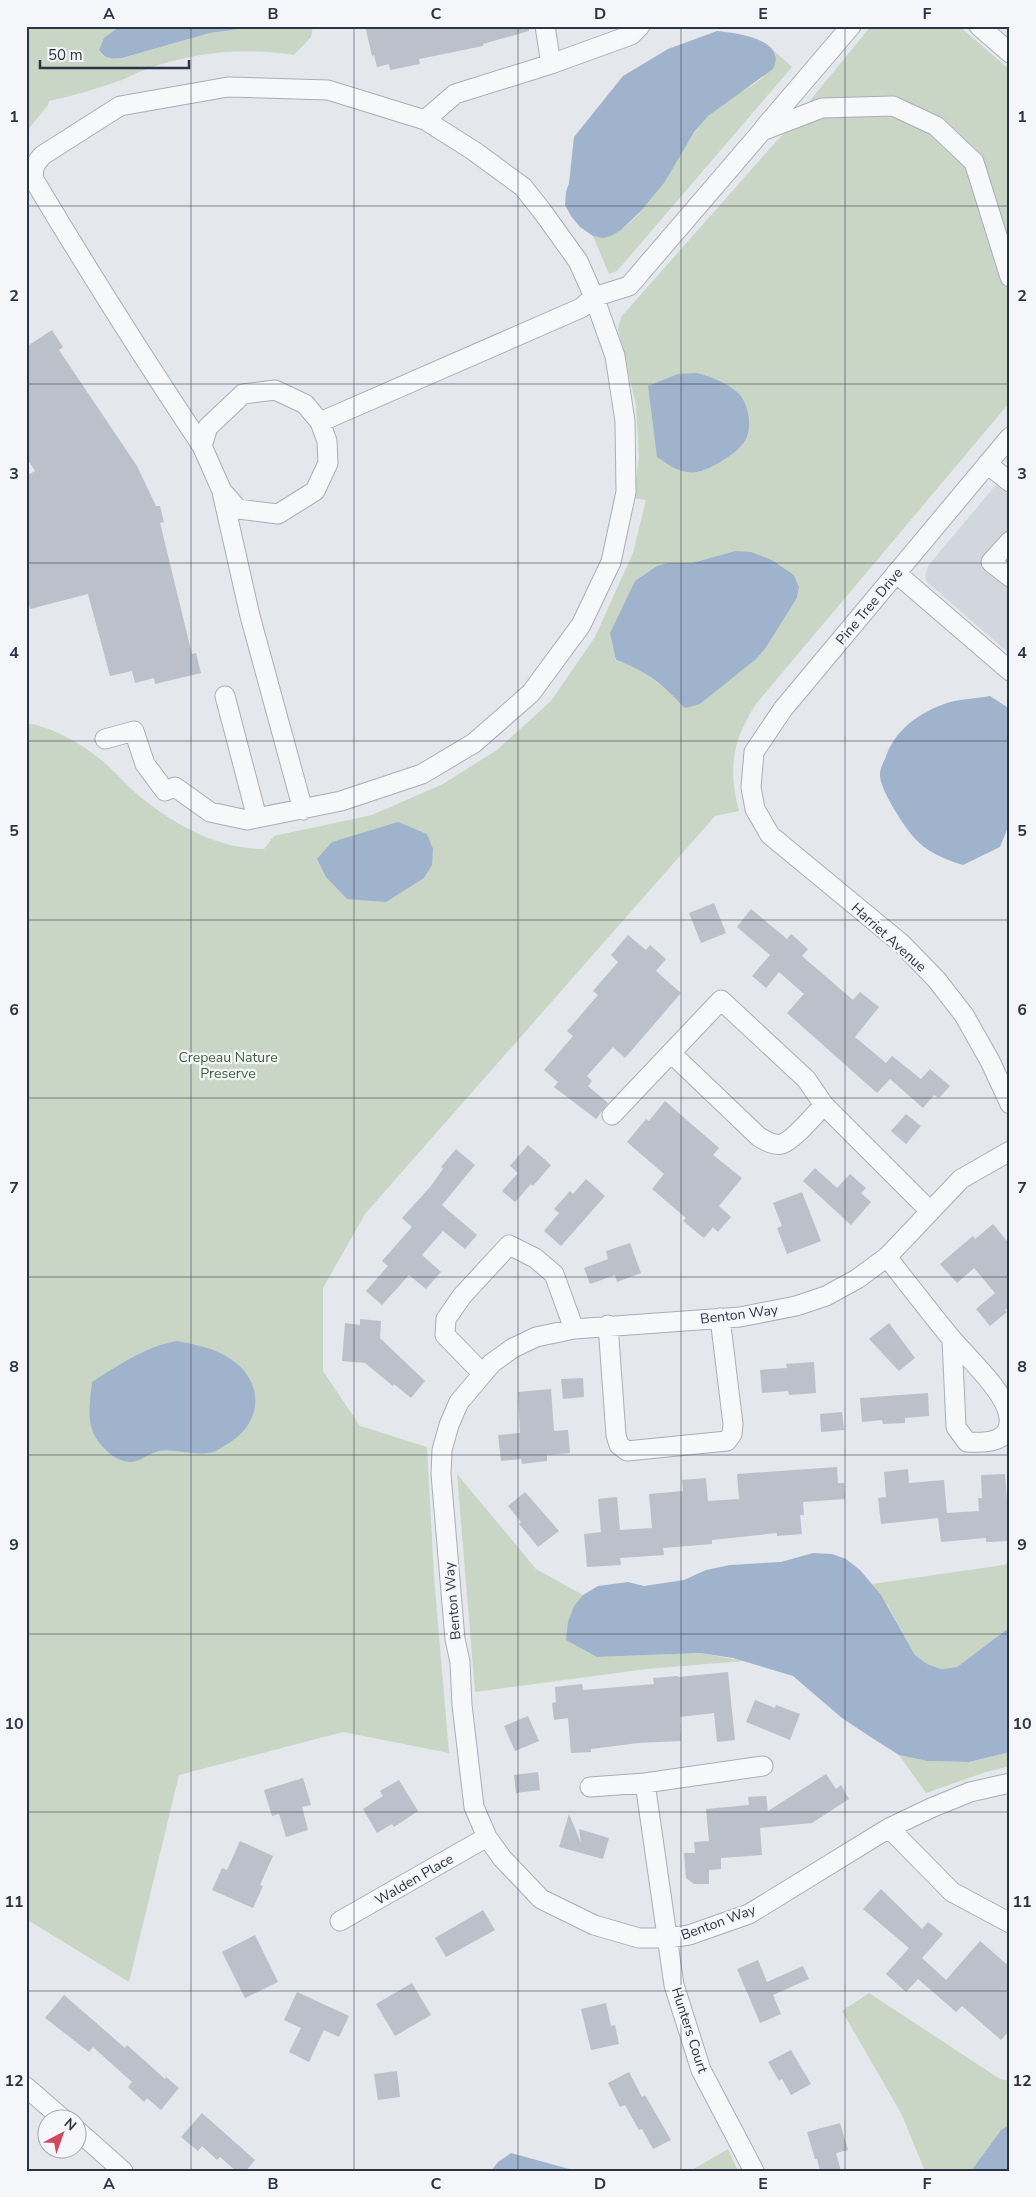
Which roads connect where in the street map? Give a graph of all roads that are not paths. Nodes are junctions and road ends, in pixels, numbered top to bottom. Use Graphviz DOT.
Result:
graph roads {
  1 [pos="545,26"];
  2 [pos="640,26"];
  3 [pos="851,26"];
  4 [pos="979,26"];
  5 [pos="1010,53"];
  6 [pos="551,64"];
  7 [pos="425,120"];
  8 [pos="762,131"];
  9 [pos="1010,277"];
  10 [pos="594,297"];
  11 [pos="320,422"];
  12 [pos="1008,442"];
  13 [pos="202,446"];
  14 [pos="987,464"];
  15 [pos="1010,482"];
  16 [pos="222,491"];
  17 [pos="1010,541"];
  18 [pos="896,573"];
  19 [pos="1010,578"];
  20 [pos="1010,672"];
  21 [pos="225,696"];
  22 [pos="105,739"];
  23 [pos="751,787"];
  24 [pos="303,810"];
  25 [pos="257,818"];
  26 [pos="671,1053"];
  27 [pos="1010,1104"];
  28 [pos="824,1105"];
  29 [pos="612,1115"];
  30 [pos="1010,1151"];
  31 [pos="930,1211"];
  32 [pos="887,1257"];
  33 [pos="720,1318"];
  34 [pos="608,1325"];
  35 [pos="574,1329"];
  36 [pos="952,1339"];
  37 [pos="482,1373"];
  38 [pos="763,1766"];
  39 [pos="645,1783"];
  40 [pos="1010,1783"];
  41 [pos="590,1787"];
  42 [pos="889,1828"];
  43 [pos="487,1837"];
  44 [pos="340,1920"];
  45 [pos="1010,1923"];
  46 [pos="668,1938"];
  47 [pos="26,2087"];
  48 [pos="52,2110"];
  49 [pos="88,2140"];
  50 [pos="123,2171"];
  51 [pos="754,2171"];
  1 -- 6 [label="street"];
  2 -- 6 [label="street"];
  3 -- 8 [label="street"];
  4 -- 5 [label="street"];
  6 -- 7 [label="street"];
  7 -- 10 [label="street"];
  7 -- 13 [label="street"];
  8 -- 9 [label="street"];
  8 -- 10 [label="street"];
  10 -- 11 [label="street"];
  10 -- 24 [label="street"];
  11 -- 13 [label="street"];
  11 -- 16 [label="street"];
  12 -- 14 [label="street, Pine Tree Drive"];
  13 -- 16 [label="street"];
  14 -- 15 [label="street"];
  14 -- 18 [label="street, Pine Tree Drive"];
  16 -- 24 [label="street"];
  17 -- 19 [label="street"];
  18 -- 20 [label="street"];
  18 -- 23 [label="street, Pine Tree Drive"];
  21 -- 25 [label="street"];
  22 -- 25 [label="street"];
  23 -- 27 [label="street, Harriet Avenue"];
  24 -- 25 [label="street"];
  26 -- 28 [label="street"];
  26 -- 28 [label="street"];
  26 -- 29 [label="street"];
  28 -- 31 [label="street"];
  30 -- 31 [label="street, Benton Way"];
  31 -- 32 [label="street, Benton Way"];
  32 -- 33 [label="street, Benton Way"];
  32 -- 36 [label="street"];
  33 -- 34 [label="street, Benton Way"];
  33 -- 34 [label="street"];
  34 -- 35 [label="street, Benton Way"];
  35 -- 37 [label="street, Benton Way"];
  35 -- 37 [label="street"];
  36 -- 36 [label="street"];
  37 -- 43 [label="street, Benton Way"];
  38 -- 39 [label="street"];
  39 -- 41 [label="street"];
  39 -- 46 [label="street, Hunters Court"];
  40 -- 42 [label="street, Benton Way"];
  42 -- 45 [label="street"];
  42 -- 46 [label="street, Benton Way"];
  43 -- 44 [label="street, Walden Place"];
  43 -- 46 [label="street, Benton Way"];
  46 -- 51 [label="street, Hunters Court"];
  47 -- 48 [label="street"];
  49 -- 50 [label="street"];
}
